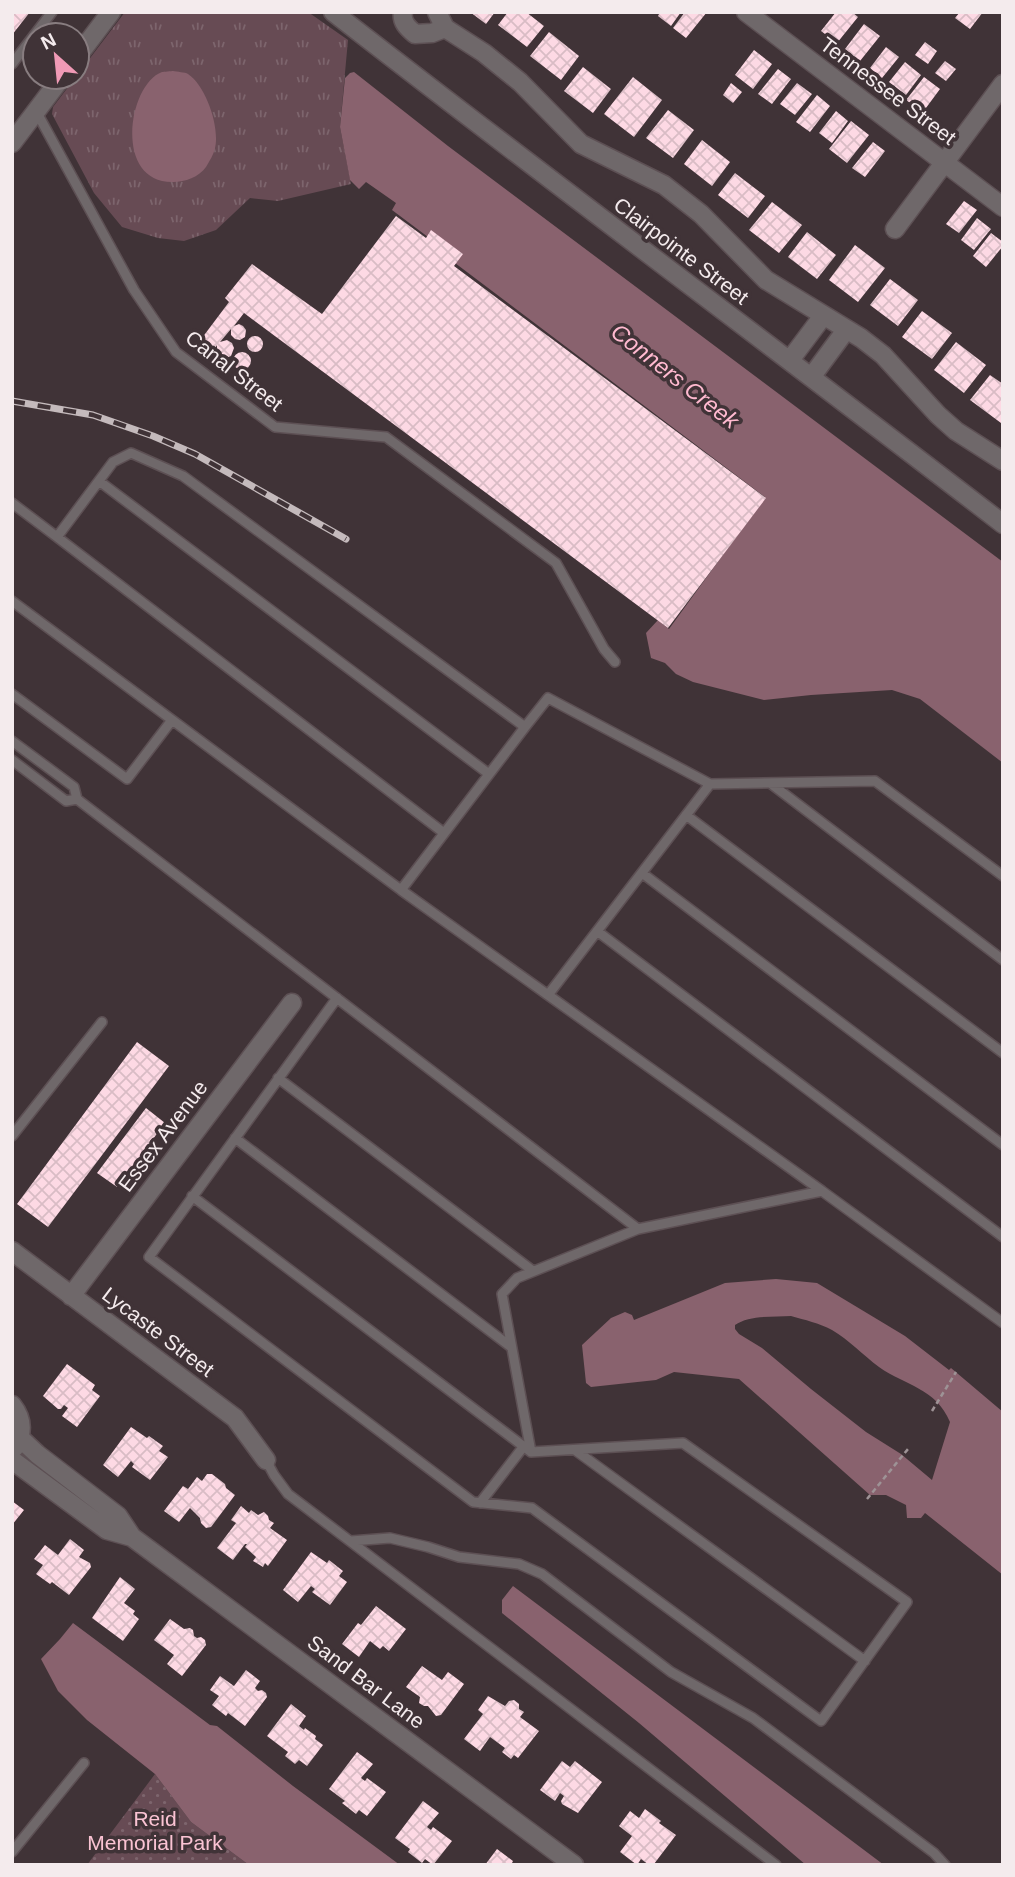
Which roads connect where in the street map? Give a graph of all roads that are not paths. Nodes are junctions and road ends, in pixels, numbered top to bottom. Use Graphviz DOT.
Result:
graph roads {
  1 [pos="52,12"];
  2 [pos="111,12"];
  3 [pos="333,12"];
  4 [pos="403,12"];
  5 [pos="746,12"];
  6 [pos="441,20"];
  7 [pos="91,38"];
  8 [pos="12,64"];
  9 [pos="1003,83"];
  10 [pos="51,91"];
  11 [pos="36,111"];
  12 [pos="12,143"];
  13 [pos="944,163"];
  14 [pos="1003,207"];
  15 [pos="895,229"];
  16 [pos="823,316"];
  17 [pos="846,330"];
  18 [pos="790,360"];
  19 [pos="812,376"];
  20 [pos="1003,461"];
  21 [pos="99,481"];
  22 [pos="12,503"];
  23 [pos="1003,524"];
  24 [pos="57,537"];
  25 [pos="12,601"];
  26 [pos="615,662"];
  27 [pos="12,694"];
  28 [pos="172,720"];
  29 [pos="525,727"];
  30 [pos="12,741"];
  31 [pos="12,760"];
  32 [pos="489,774"];
  33 [pos="710,783"];
  34 [pos="770,783"];
  35 [pos="77,799"];
  36 [pos="686,816"];
  37 [pos="444,833"];
  38 [pos="642,873"];
  39 [pos="1003,876"];
  40 [pos="401,890"];
  41 [pos="597,931"];
  42 [pos="1003,960"];
  43 [pos="548,995"];
  44 [pos="337,998"];
  45 [pos="292,1003"];
  46 [pos="102,1022"];
  47 [pos="1003,1053"];
  48 [pos="278,1078"];
  49 [pos="12,1136"];
  50 [pos="235,1138"];
  51 [pos="1003,1145"];
  52 [pos="822,1191"];
  53 [pos="192,1196"];
  54 [pos="638,1229"];
  55 [pos="1003,1237"];
  56 [pos="12,1251"];
  57 [pos="533,1271"];
  58 [pos="71,1296"];
  59 [pos="1003,1323"];
  60 [pos="511,1347"];
  61 [pos="12,1405"];
  62 [pos="16,1444"];
  63 [pos="528,1449"];
  64 [pos="575,1450"];
  65 [pos="12,1460"];
  66 [pos="266,1460"];
  67 [pos="480,1503"];
  68 [pos="132,1537"];
  69 [pos="351,1541"];
  70 [pos="865,1661"];
  71 [pos="84,1763"];
  72 [pos="12,1852"];
  73 [pos="574,1865"];
  74 [pos="776,1865"];
  75 [pos="945,1865"];
  1 -- 8 [label="lane"];
  2 -- 7 [label="street"];
  3 -- 18 [label="street, Clairpointe Street"];
  4 -- 6 [label="street"];
  5 -- 13 [label="street, Tennessee Street"];
  6 -- 16 [label="street"];
  9 -- 13 [label="street"];
  10 -- 11 [label="street"];
  11 -- 12 [label="street"];
  11 -- 26 [label="lane, Canal Street"];
  13 -- 14 [label="street, Tennessee Street"];
  13 -- 15 [label="street"];
  16 -- 17 [label="street"];
  16 -- 18 [label="street"];
  17 -- 19 [label="street"];
  17 -- 20 [label="street"];
  18 -- 19 [label="street, Clairpointe Street"];
  19 -- 23 [label="street, Clairpointe Street"];
  21 -- 24 [label="lane"];
  21 -- 29 [label="lane"];
  21 -- 32 [label="lane"];
  22 -- 24 [label="lane"];
  24 -- 37 [label="lane"];
  25 -- 28 [label="lane"];
  27 -- 28 [label="lane"];
  28 -- 40 [label="lane"];
  29 -- 32 [label="lane"];
  29 -- 33 [label="lane"];
  30 -- 35 [label="lane"];
  31 -- 35 [label="lane"];
  32 -- 37 [label="lane"];
  33 -- 34 [label="lane"];
  33 -- 36 [label="lane"];
  34 -- 39 [label="lane"];
  34 -- 42 [label="lane"];
  35 -- 44 [label="lane"];
  36 -- 38 [label="lane"];
  36 -- 47 [label="lane"];
  37 -- 40 [label="lane"];
  38 -- 41 [label="lane"];
  38 -- 51 [label="lane"];
  40 -- 43 [label="lane"];
  41 -- 43 [label="lane"];
  41 -- 55 [label="lane"];
  43 -- 52 [label="lane"];
  44 -- 48 [label="lane"];
  44 -- 54 [label="lane"];
  45 -- 58 [label="street, Essex Avenue"];
  46 -- 49 [label="lane"];
  48 -- 50 [label="lane"];
  48 -- 57 [label="lane"];
  50 -- 53 [label="lane"];
  50 -- 60 [label="lane"];
  52 -- 54 [label="lane"];
  52 -- 59 [label="lane"];
  53 -- 63 [label="lane"];
  53 -- 67 [label="lane"];
  54 -- 57 [label="lane"];
  56 -- 58 [label="street, Lycaste Street"];
  57 -- 60 [label="lane"];
  58 -- 66 [label="street, Lycaste Street"];
  60 -- 63 [label="lane"];
  61 -- 62 [label="street"];
  62 -- 68 [label="street, Sand Bar Lane"];
  63 -- 64 [label="lane"];
  63 -- 67 [label="lane"];
  64 -- 70 [label="lane"];
  64 -- 70 [label="lane"];
  65 -- 68 [label="street, Sand Bar Lane"];
  66 -- 69 [label="lane"];
  67 -- 70 [label="lane"];
  68 -- 73 [label="street, Sand Bar Lane"];
  69 -- 74 [label="lane"];
  69 -- 75 [label="lane"];
  71 -- 72 [label="lane"];
}
